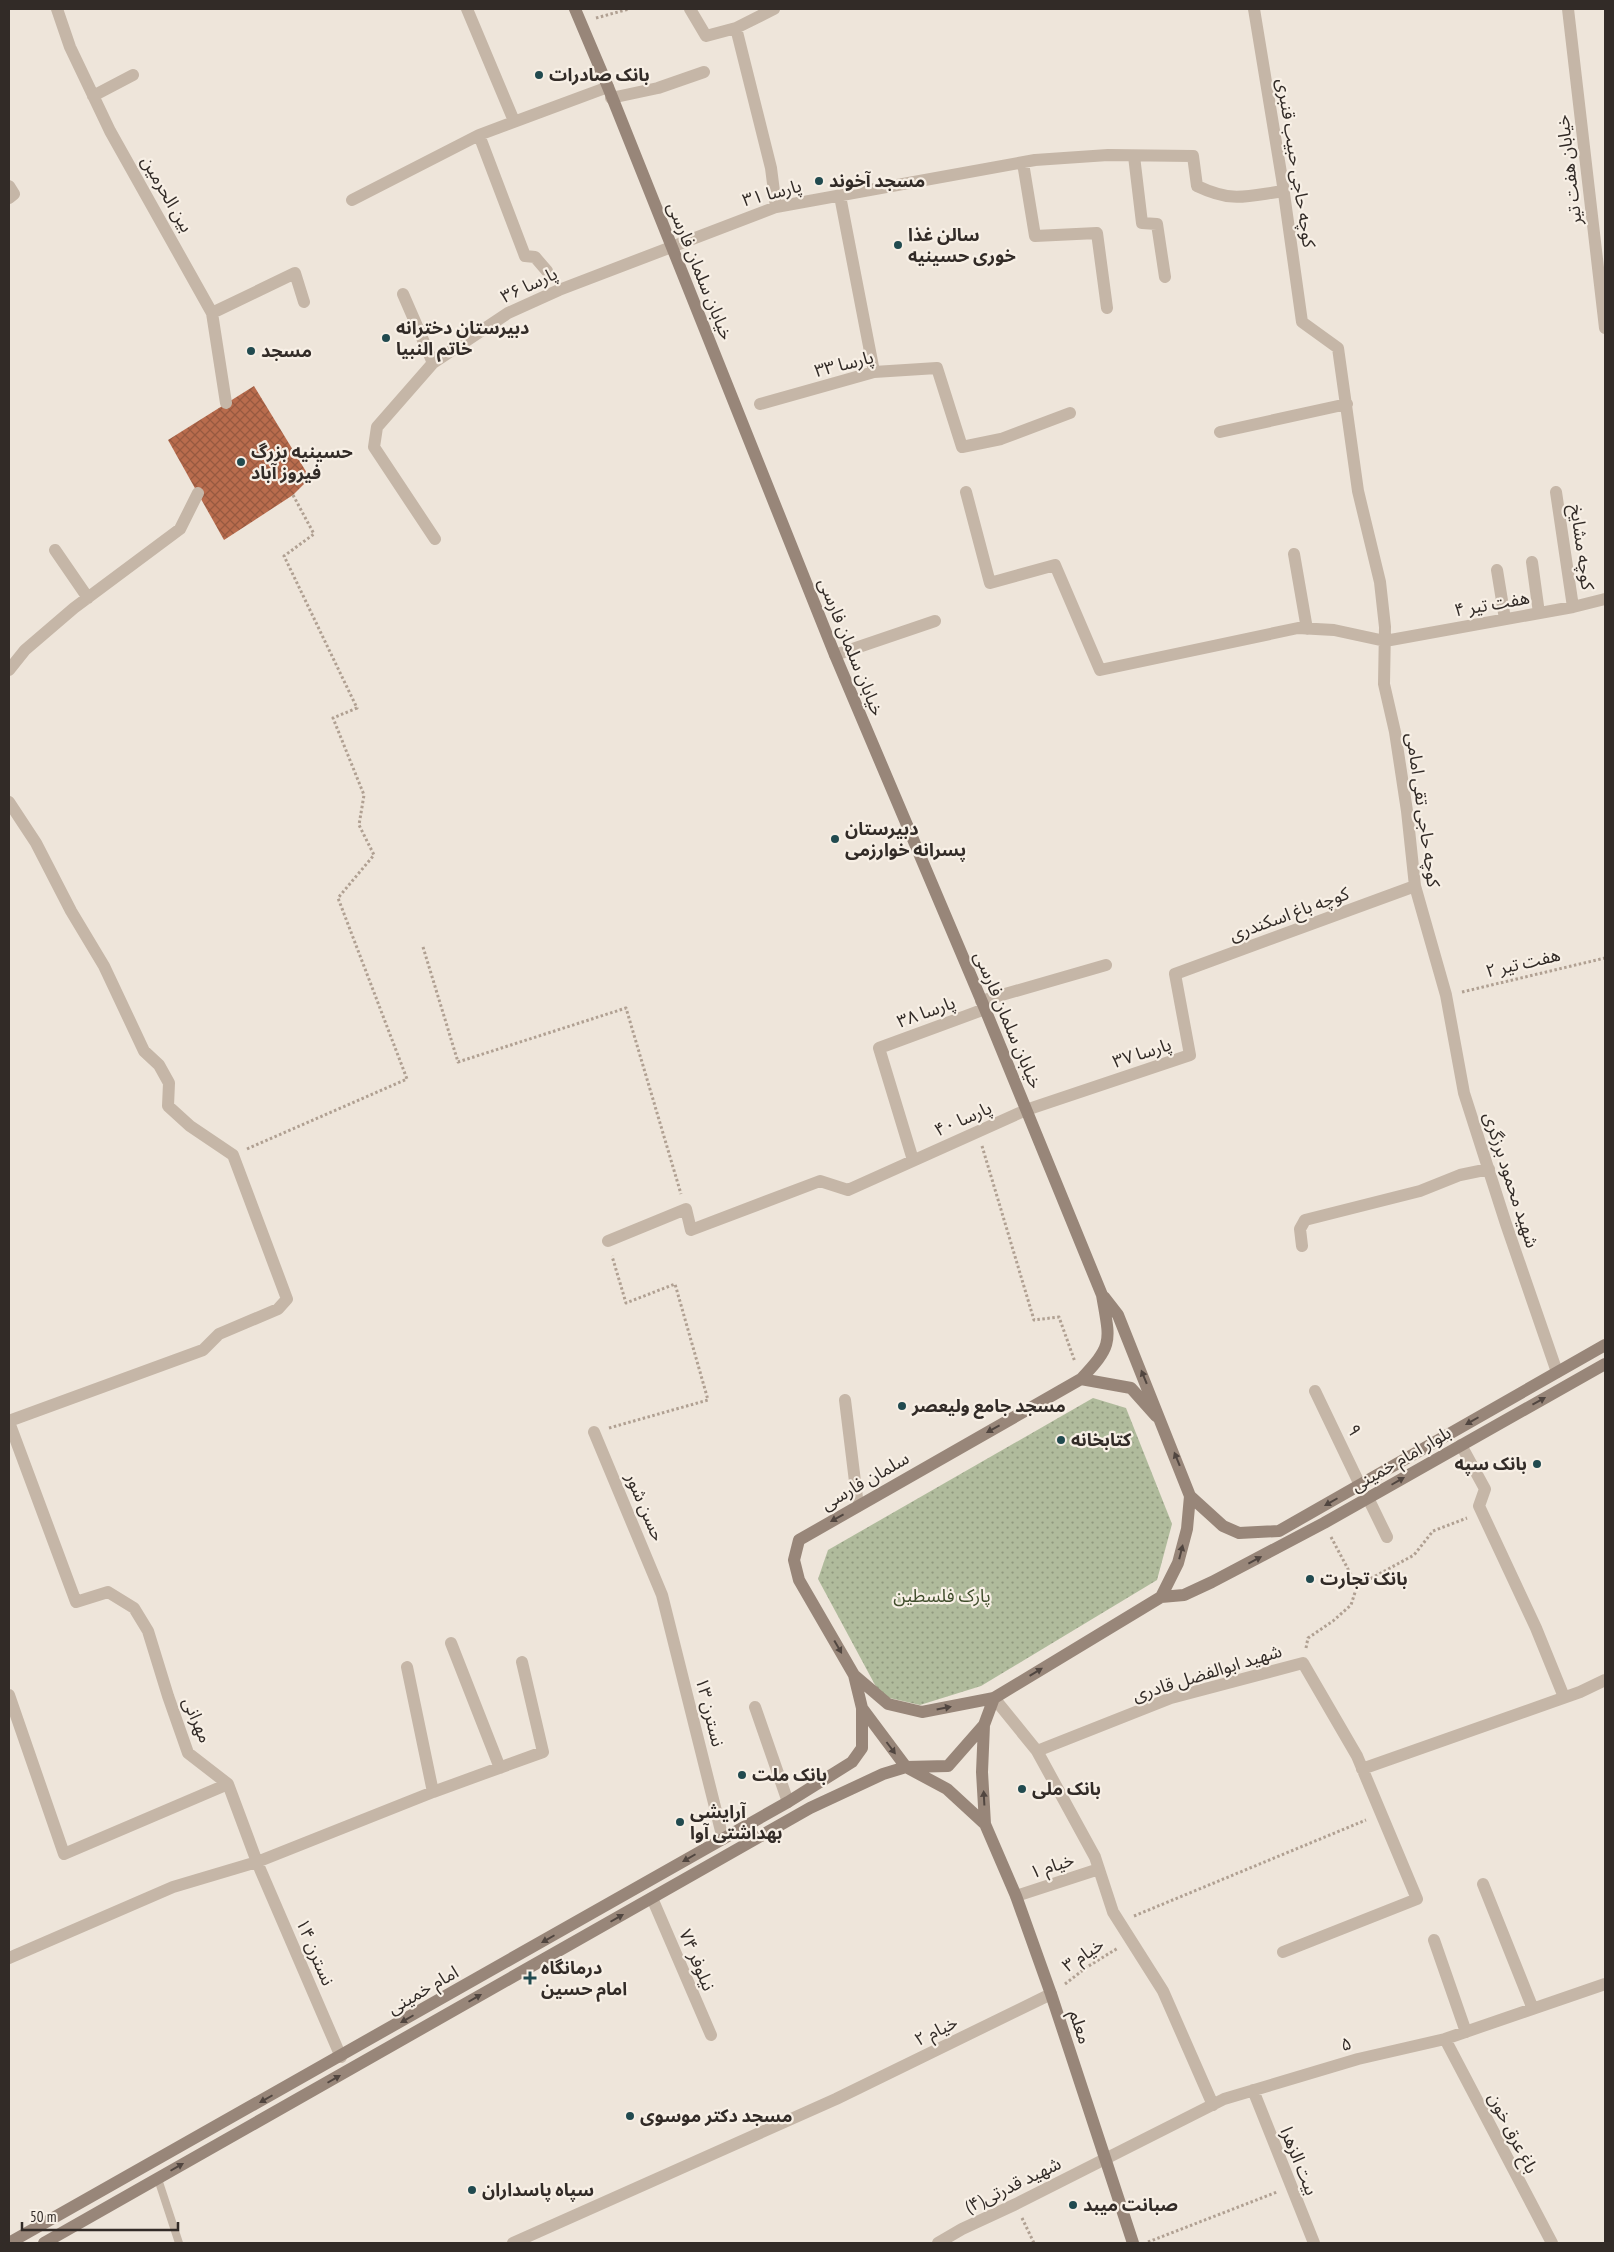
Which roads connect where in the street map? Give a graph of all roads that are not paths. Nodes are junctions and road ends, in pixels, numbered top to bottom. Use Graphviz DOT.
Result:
graph roads {
  1 [pos="57,9"];
  2 [pos="467,9"];
  3 [pos="575,9"];
  4 [pos="690,9"];
  5 [pos="774,9"];
  6 [pos="1254,9"];
  7 [pos="1568,9"];
  8 [pos="736,28"];
  9 [pos="704,72"];
  10 [pos="133,75"];
  11 [pos="610,93"];
  12 [pos="94,96"];
  13 [pos="514,121"];
  14 [pos="479,135"];
  15 [pos="1134,156"];
  16 [pos="1023,162"];
  17 [pos="1284,191"];
  18 [pos="840,196"];
  19 [pos="352,200"];
  20 [pos="776,207"];
  21 [pos="671,246"];
  22 [pos="547,270"];
  23 [pos="1165,277"];
  24 [pos="403,294"];
  25 [pos="304,302"];
  26 [pos="1107,308"];
  27 [pos="212,313"];
  28 [pos="1302,322"];
  29 [pos="1605,328"];
  30 [pos="433,363"];
  31 [pos="874,372"];
  32 [pos="226,403"];
  33 [pos="760,404"];
  34 [pos="1347,404"];
  35 [pos="1070,413"];
  36 [pos="1220,432"];
  37 [pos="966,492"];
  38 [pos="1556,492"];
  39 [pos="198,493"];
  40 [pos="435,539"];
  41 [pos="55,550"];
  42 [pos="1294,554"];
  43 [pos="1532,562"];
  44 [pos="1497,570"];
  45 [pos="88,598"];
  46 [pos="1605,599"];
  47 [pos="1573,607"];
  48 [pos="1538,613"];
  49 [pos="1505,619"];
  50 [pos="935,621"];
  51 [pos="1306,629"];
  52 [pos="1385,641"];
  53 [pos="835,655"];
  54 [pos="9,670"];
  55 [pos="9,802"];
  56 [pos="1415,886"];
  57 [pos="1106,965"];
  58 [pos="1175,974"];
  59 [pos="1446,995"];
  60 [pos="983,1005"];
  61 [pos="1026,1110"];
  62 [pos="913,1160"];
  63 [pos="1489,1169"];
  64 [pos="608,1242"];
  65 [pos="1302,1246"];
  66 [pos="1102,1295"];
  67 [pos="1605,1345"];
  68 [pos="1605,1364"];
  69 [pos="1557,1372"];
  70 [pos="1081,1380"];
  71 [pos="1316,1391"];
  72 [pos="845,1400"];
  73 [pos="9,1422"];
  74 [pos="1162,1423"];
  75 [pos="594,1432"];
  76 [pos="1461,1445"];
  77 [pos="1360,1485"];
  78 [pos="1190,1496"];
  79 [pos="1368,1498"];
  80 [pos="858,1506"];
  81 [pos="1387,1537"];
  82 [pos="662,1595"];
  83 [pos="1161,1597"];
  84 [pos="451,1643"];
  85 [pos="522,1662"];
  86 [pos="408,1667"];
  87 [pos="854,1675"];
  88 [pos="1605,1680"];
  89 [pos="9,1695"];
  90 [pos="1564,1697"];
  91 [pos="994,1698"];
  92 [pos="755,1707"];
  93 [pos="862,1708"];
  94 [pos="984,1726"];
  95 [pos="1037,1751"];
  96 [pos="906,1767"];
  97 [pos="500,1768"];
  98 [pos="1362,1769"];
  99 [pos="228,1784"];
  100 [pos="433,1792"];
  101 [pos="788,1802"];
  102 [pos="985,1824"];
  103 [pos="723,1838"];
  104 [pos="257,1862"];
  105 [pos="1099,1869"];
  106 [pos="1483,1884"];
  107 [pos="1016,1896"];
  108 [pos="652,1898"];
  109 [pos="1434,1940"];
  110 [pos="1282,1952"];
  111 [pos="9,1958"];
  112 [pos="1605,1984"];
  113 [pos="1051,1994"];
  114 [pos="1533,2009"];
  115 [pos="1466,2032"];
  116 [pos="711,2035"];
  117 [pos="1445,2039"];
  118 [pos="341,2057"];
  119 [pos="1253,2090"];
  120 [pos="1213,2105"];
  121 [pos="1104,2159"];
  122 [pos="158,2179"];
  123 [pos="10,2241"];
  124 [pos="44,2243"];
  125 [pos="179,2243"];
  126 [pos="513,2243"];
  127 [pos="938,2243"];
  128 [pos="1133,2243"];
  129 [pos="1314,2243"];
  130 [pos="1552,2243"];
  1 -- 12 [label="street, بین الحرمین"];
  2 -- 13 [label="street"];
  3 -- 11 [label="main road, خیابان سلمان فارسی"];
  4 -- 8 [label="street"];
  5 -- 8 [label="street"];
  6 -- 17 [label="street, کوچه حاجی حبیب قنبری"];
  7 -- 29 [label="street, خیابان هفت تیر"];
  8 -- 20 [label="street"];
  9 -- 11 [label="street"];
  10 -- 12 [label="street"];
  11 -- 13 [label="street"];
  11 -- 21 [label="main road, خیابان سلمان فارسی"];
  12 -- 27 [label="street, بین الحرمین"];
  13 -- 14 [label="street"];
  14 -- 19 [label="street"];
  14 -- 22 [label="street"];
  15 -- 16 [label="street, پارسا ۳۱"];
  15 -- 17 [label="street, پارسا ۳۱"];
  15 -- 23 [label="street"];
  16 -- 18 [label="street, پارسا ۳۱"];
  16 -- 26 [label="street"];
  17 -- 28 [label="street, کوچه حاجی حبیب قنبری"];
  18 -- 20 [label="street, پارسا ۳۱"];
  18 -- 31 [label="street"];
  20 -- 21 [label="street, پارسا ۳۱"];
  21 -- 30 [label="street, پارسا ۳۶"];
  21 -- 53 [label="main road, خیابان سلمان فارسی"];
  24 -- 30 [label="street"];
  25 -- 27 [label="street"];
  27 -- 32 [label="street, بین الحرمین"];
  28 -- 34 [label="street, کوچه حاجی تقی امامی"];
  30 -- 40 [label="street, پارسا ۳۶"];
  31 -- 33 [label="street, پارسا ۳۳"];
  31 -- 35 [label="street, پارسا ۳۳"];
  34 -- 36 [label="street"];
  34 -- 52 [label="street, کوچه حاجی تقی امامی"];
  37 -- 51 [label="street"];
  38 -- 47 [label="street, کوچه مشایخ"];
  39 -- 45 [label="street"];
  41 -- 45 [label="street"];
  42 -- 51 [label="street"];
  43 -- 48 [label="street"];
  44 -- 49 [label="street"];
  45 -- 54 [label="street"];
  46 -- 47 [label="street, هفت تیر ۴"];
  47 -- 48 [label="street, هفت تیر ۴"];
  48 -- 49 [label="street, هفت تیر ۴"];
  49 -- 52 [label="street, هفت تیر ۴"];
  50 -- 53 [label="street"];
  51 -- 52 [label="street"];
  52 -- 56 [label="street, کوچه حاجی تقی امامی"];
  53 -- 60 [label="main road, خیابان سلمان فارسی"];
  55 -- 73 [label="street"];
  56 -- 58 [label="street, کوچه باغ اسکندری"];
  56 -- 59 [label="street, کوچه حاجی تقی امامی"];
  57 -- 60 [label="street, پارسا ۳۸"];
  58 -- 61 [label="street, پارسا ۳۷"];
  59 -- 63 [label="street, شهید محمود برزگری"];
  60 -- 61 [label="main road, خیابان سلمان فارسی"];
  60 -- 62 [label="street, پارسا ۳۸"];
  61 -- 62 [label="street, پارسا ۴۰"];
  61 -- 66 [label="main road, خیابان سلمان فارسی"];
  62 -- 64 [label="street, پارسا ۴۰"];
  63 -- 65 [label="street"];
  63 -- 69 [label="street, شهید محمود برزگری"];
  66 -- 70 [label="main road, سلمان فارسی"];
  74 -- 66 [label="main road, one-way"];
  67 -- 69 [label="main road, بلوار امام خمینی"];
  76 -- 68 [label="main road, بلوار امام خمینی, one-way"];
  69 -- 77 [label="main road, بلوار امام خمینی, one-way"];
  70 -- 74 [label="main road"];
  70 -- 80 [label="main road, سلمان فارسی, one-way"];
  71 -- 77 [label="street, ۹"];
  72 -- 80 [label="street"];
  73 -- 99 [label="street, مهرانی"];
  78 -- 74 [label="main road, one-way"];
  75 -- 82 [label="street, حسن شور"];
  79 -- 76 [label="main road, بلوار امام خمینی, one-way"];
  76 -- 90 [label="street"];
  77 -- 78 [label="main road, بلوار امام خمینی, one-way"];
  83 -- 78 [label="main road, one-way"];
  79 -- 81 [label="street"];
  83 -- 79 [label="main road, بلوار امام خمینی, one-way"];
  80 -- 87 [label="main road, سلمان فارسی, one-way"];
  82 -- 103 [label="street, نسترن ۱۳"];
  91 -- 83 [label="main road, one-way"];
  84 -- 97 [label="street"];
  85 -- 97 [label="street"];
  86 -- 100 [label="street"];
  87 -- 91 [label="main road, one-way"];
  87 -- 93 [label="main road"];
  88 -- 90 [label="street"];
  89 -- 99 [label="street"];
  90 -- 98 [label="street"];
  91 -- 94 [label="main road"];
  91 -- 95 [label="street"];
  92 -- 101 [label="street"];
  93 -- 96 [label="main road, one-way"];
  93 -- 101 [label="main road, امام خمینی"];
  94 -- 96 [label="main road, امام خمینی"];
  102 -- 94 [label="main road, one-way"];
  95 -- 98 [label="street, شهید ابوالفضل قادری"];
  95 -- 105 [label="street"];
  96 -- 102 [label="main road"];
  96 -- 108 [label="main road, امام خمینی"];
  97 -- 100 [label="street"];
  98 -- 110 [label="street"];
  99 -- 104 [label="street"];
  100 -- 104 [label="street"];
  101 -- 103 [label="main road, امام خمینی"];
  102 -- 107 [label="main road, معلم"];
  103 -- 118 [label="main road, امام خمینی, one-way"];
  104 -- 111 [label="street"];
  104 -- 118 [label="street, نسترن ۱۴"];
  105 -- 107 [label="street, خیام ۱"];
  105 -- 120 [label="street"];
  106 -- 114 [label="street"];
  107 -- 113 [label="main road, معلم"];
  108 -- 116 [label="street, نیلوفر ۷۴"];
  122 -- 108 [label="main road, امام خمینی, one-way"];
  109 -- 115 [label="street"];
  112 -- 114 [label="street, ۵"];
  113 -- 121 [label="main road, معلم"];
  113 -- 126 [label="street, خیام ۲"];
  114 -- 115 [label="street, ۵"];
  115 -- 117 [label="street, ۵"];
  117 -- 119 [label="street, ۵"];
  117 -- 130 [label="street, باغ عرق خون"];
  118 -- 123 [label="main road, امام خمینی, one-way"];
  119 -- 120 [label="street, ۵"];
  119 -- 129 [label="street, بیت الزهرا"];
  120 -- 121 [label="street, ۵"];
  121 -- 127 [label="street, شهید قدرتی(۴)"];
  121 -- 128 [label="main road, معلم"];
  122 -- 124 [label="main road, امام خمینی"];
  122 -- 125 [label="lane"];
}
